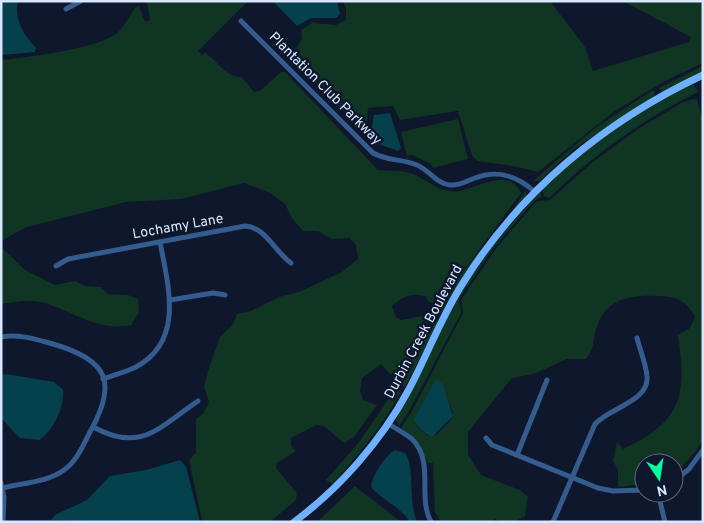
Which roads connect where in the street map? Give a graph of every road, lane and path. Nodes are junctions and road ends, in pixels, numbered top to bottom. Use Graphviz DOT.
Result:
graph roads {
  1 [pos="81,1"];
  2 [pos="66,10"];
  3 [pos="241,21"];
  4 [pos="703,75"];
  5 [pos="535,192"];
  6 [pos="160,242"];
  7 [pos="291,263"];
  8 [pos="56,266"];
  9 [pos="225,295"];
  10 [pos="170,300"];
  11 [pos="1,337"];
  12 [pos="637,338"];
  13 [pos="103,378"];
  14 [pos="547,380"];
  15 [pos="198,401"];
  16 [pos="389,424"];
  17 [pos="93,427"];
  18 [pos="486,438"];
  19 [pos="703,450"];
  20 [pos="517,455"];
  21 [pos="684,473"];
  22 [pos="571,478"];
  23 [pos="2,485"];
  24 [pos="634,490"];
  25 [pos="660,503"];
  26 [pos="3,522"];
  27 [pos="294,522"];
  28 [pos="432,522"];
  29 [pos="553,522"];
  30 [pos="665,522"];
  1 -- 2 [label="street"];
  3 -- 5 [label="street, Plantation Club Parkway"];
  4 -- 5 [label="street, Durbin Creek Boulevard"];
  5 -- 16 [label="street, Durbin Creek Boulevard"];
  6 -- 7 [label="street, Lochamy Lane"];
  6 -- 8 [label="street, Lochamy Lane"];
  6 -- 10 [label="street"];
  9 -- 10 [label="street"];
  10 -- 13 [label="street"];
  11 -- 13 [label="street"];
  12 -- 22 [label="street"];
  13 -- 17 [label="street"];
  14 -- 20 [label="street"];
  15 -- 17 [label="street"];
  16 -- 27 [label="street, Durbin Creek Boulevard"];
  16 -- 28 [label="street"];
  17 -- 23 [label="street"];
  18 -- 20 [label="street"];
  19 -- 21 [label="street"];
  20 -- 22 [label="street"];
  22 -- 24 [label="street"];
  22 -- 29 [label="street"];
  23 -- 26 [label="street"];
  25 -- 30 [label="street"];
}
